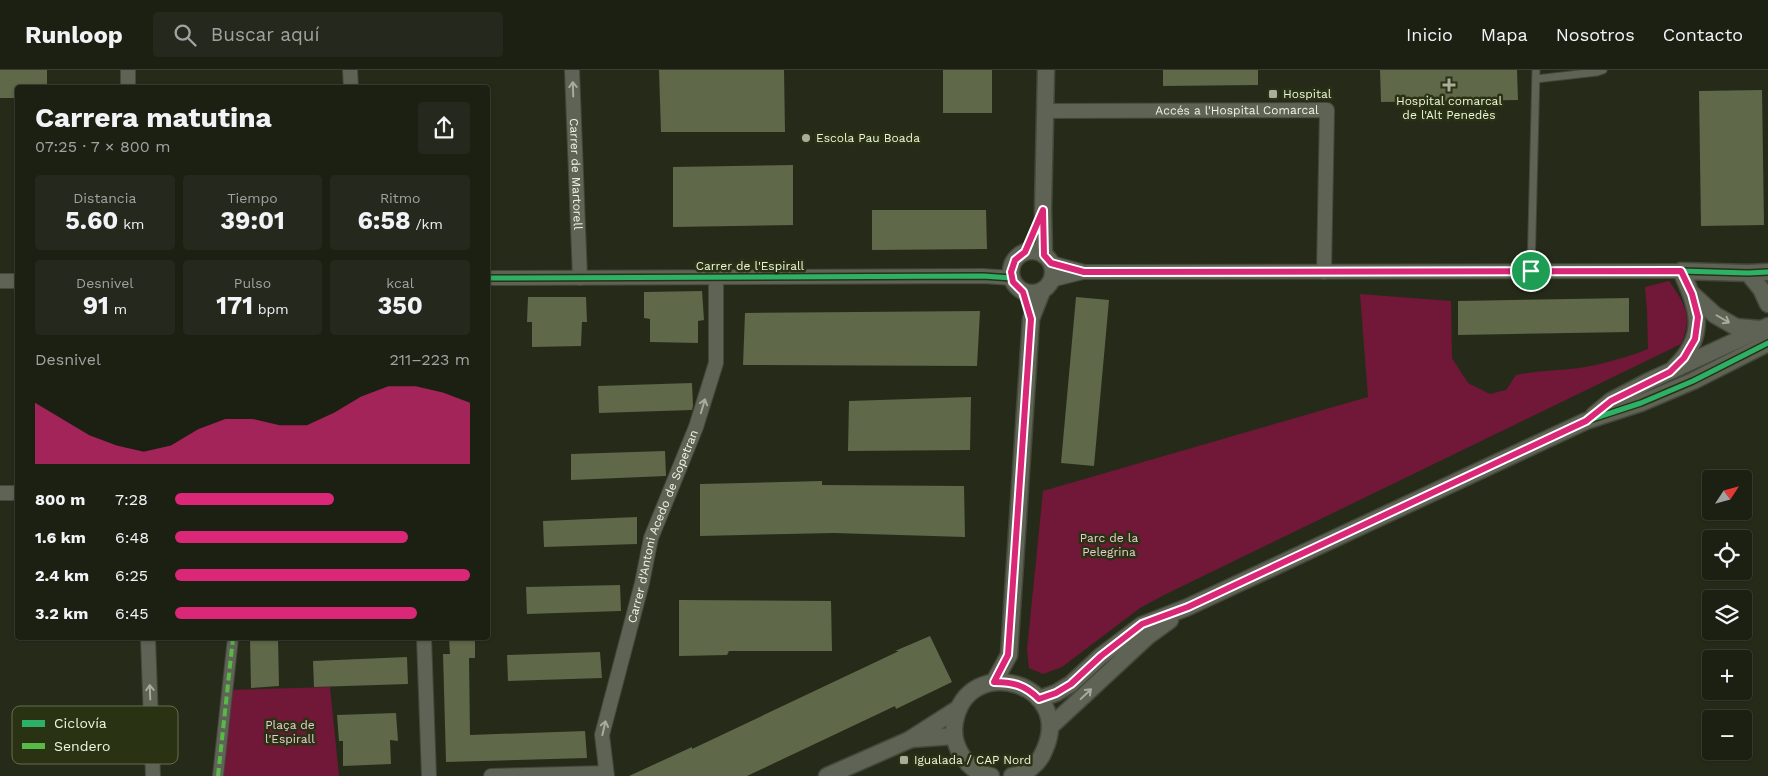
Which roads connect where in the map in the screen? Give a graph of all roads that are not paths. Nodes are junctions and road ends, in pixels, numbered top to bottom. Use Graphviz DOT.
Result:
graph roads {
  1 [pos="128,70"];
  2 [pos="350,70"];
  3 [pos="572,70"];
  4 [pos="1046,70"];
  5 [pos="1536,70"];
  6 [pos="1603,70"];
  7 [pos="1536,79"];
  8 [pos="128,85"];
  9 [pos="351,85"];
  10 [pos="1045,111"];
  11 [pos="1043,210"];
  12 [pos="1025,252"];
  13 [pos="1047,259"];
  14 [pos="1531,271"];
  15 [pos="1681,271"];
  16 [pos="1084,272"];
  17 [pos="1324,272"];
  18 [pos="1768,272"];
  19 [pos="1748,273"];
  20 [pos="716,276"];
  21 [pos="490,278"];
  22 [pos="580,278"];
  23 [pos="1012,278"];
  24 [pos="0,281"];
  25 [pos="15,281"];
  26 [pos="1047,285"];
  27 [pos="1023,292"];
  28 [pos="1692,294"];
  29 [pos="1768,304"];
  30 [pos="1031,319"];
  31 [pos="1767,330"];
  32 [pos="1670,372"];
  33 [pos="1586,421"];
  34 [pos="0,493"];
  35 [pos="15,493"];
  36 [pos="1188,607"];
  37 [pos="148,640"];
  38 [pos="233,640"];
  39 [pos="424,640"];
  40 [pos="1008,655"];
  41 [pos="994,682"];
  42 [pos="1022,686"];
  43 [pos="1039,699"];
  44 [pos="150,706"];
  45 [pos="958,708"];
  46 [pos="1050,727"];
  47 [pos="954,736"];
  48 [pos="909,740"];
  49 [pos="975,773"];
  50 [pos="606,774"];
  51 [pos="218,776"];
  52 [pos="428,776"];
  53 [pos="491,776"];
  54 [pos="827,776"];
  55 [pos="991,776"];
  56 [pos="1012,776"];
  1 -- 8 [label="street"];
  2 -- 9 [label="street"];
  22 -- 3 [label="street, Carrer de Martorell, one-way"];
  4 -- 10 [label="street"];
  5 -- 7 [label="lane"];
  6 -- 7 [label="lane"];
  7 -- 14 [label="lane"];
  10 -- 11 [label="street"];
  10 -- 17 [label="street, Accés a l'Hospital Comarcal"];
  11 -- 12 [label="street"];
  11 -- 13 [label="street"];
  12 -- 13 [label="street"];
  12 -- 23 [label="street"];
  13 -- 16 [label="street"];
  13 -- 26 [label="street"];
  14 -- 15 [label="street"];
  14 -- 17 [label="street"];
  15 -- 19 [label="street"];
  15 -- 28 [label="street"];
  16 -- 17 [label="street"];
  16 -- 26 [label="street"];
  18 -- 19 [label="street"];
  19 -- 29 [label="street"];
  20 -- 22 [label="street, Carrer de l'Espirall"];
  20 -- 23 [label="street, Carrer de l'Espirall"];
  50 -- 20 [label="street, Carrer d'Antoni Acedo de Sopetran, one-way"];
  21 -- 22 [label="street, Carrer de l'Espirall"];
  23 -- 27 [label="street"];
  24 -- 25 [label="street"];
  26 -- 27 [label="street"];
  26 -- 30 [label="street"];
  27 -- 30 [label="street"];
  28 -- 31 [label="street, one-way"];
  28 -- 32 [label="street"];
  30 -- 40 [label="street"];
  31 -- 32 [label="street"];
  31 -- 33 [label="street"];
  32 -- 33 [label="street"];
  33 -- 36 [label="street"];
  34 -- 35 [label="street"];
  36 -- 43 [label="street"];
  46 -- 36 [label="street, one-way"];
  44 -- 37 [label="street, one-way"];
  38 -- 51 [label="street"];
  39 -- 52 [label="street"];
  40 -- 41 [label="street"];
  40 -- 42 [label="street"];
  41 -- 42 [label="street"];
  41 -- 45 [label="street"];
  42 -- 43 [label="street"];
  43 -- 46 [label="street"];
  45 -- 47 [label="street"];
  45 -- 48 [label="street"];
  46 -- 56 [label="street"];
  47 -- 48 [label="street"];
  47 -- 49 [label="street"];
  48 -- 54 [label="street"];
  49 -- 55 [label="street"];
  50 -- 53 [label="street"];
}
